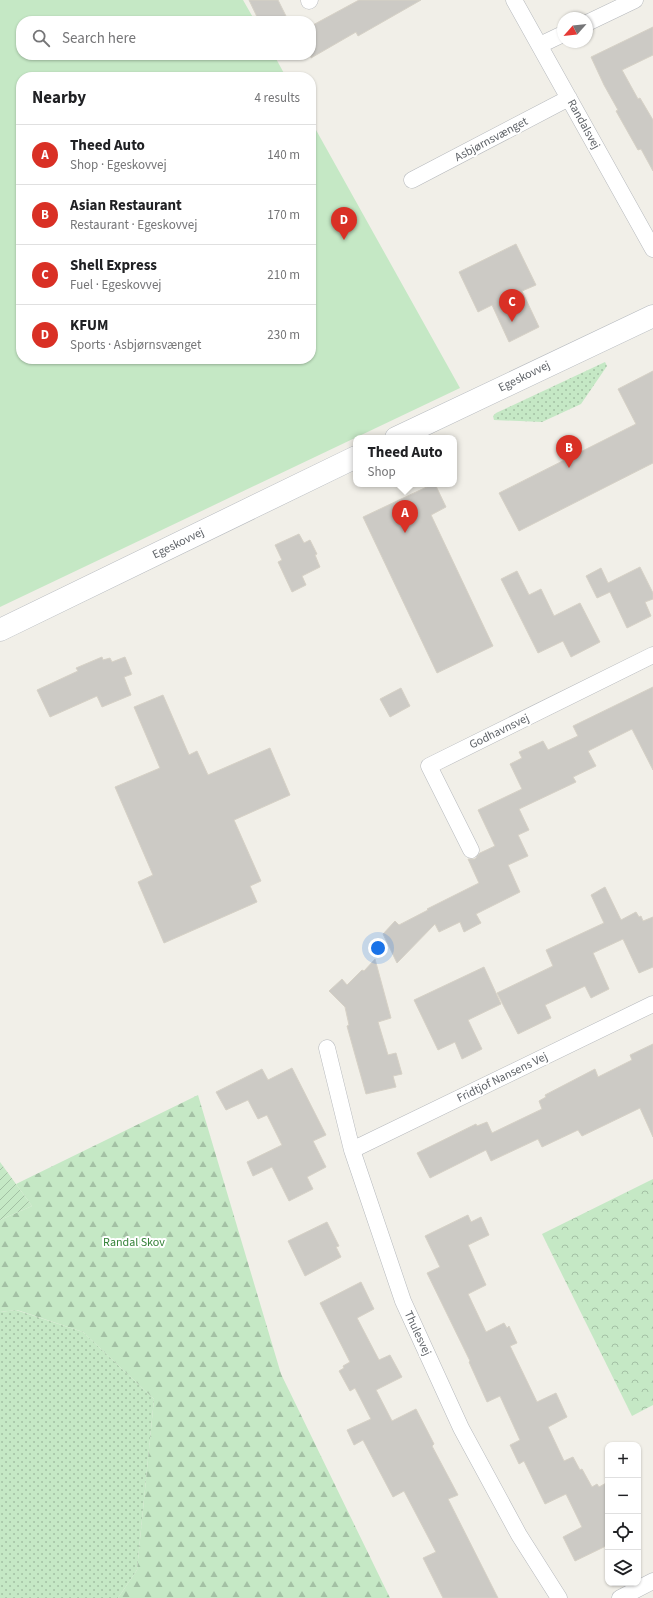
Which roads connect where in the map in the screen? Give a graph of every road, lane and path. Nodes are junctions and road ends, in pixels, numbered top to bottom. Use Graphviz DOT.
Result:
graph roads {
  1 [pos="514,0"];
  2 [pos="635,0"];
  3 [pos="593,20"];
  4 [pos="557,37"];
  5 [pos="540,46"];
  6 [pos="569,98"];
  7 [pos="412,180"];
  8 [pos="653,249"];
  9 [pos="653,316"];
  10 [pos="402,435"];
  11 [pos="353,458"];
  12 [pos="0,630"];
  13 [pos="653,655"];
  14 [pos="471,850"];
  15 [pos="653,1004"];
  16 [pos="327,1048"];
  17 [pos="352,1150"];
  18 [pos="653,1581"];
  19 [pos="559,1598"];
  20 [pos="620,1598"];
  1 -- 5 [label="street, Randalsvej"];
  2 -- 3 [label="street"];
  4 -- 5 [label="street"];
  5 -- 6 [label="street, Randalsvej"];
  6 -- 7 [label="street, Asbjørnsvænget"];
  6 -- 8 [label="street, Randalsvej"];
  9 -- 10 [label="street, Egeskovvej"];
  11 -- 12 [label="street, Egeskovvej"];
  13 -- 14 [label="street, Godhavnsvej"];
  15 -- 17 [label="street, Fridtjof Nansens Vej"];
  16 -- 17 [label="street, Thulesvej"];
  17 -- 19 [label="street, Thulesvej"];
  18 -- 20 [label="street"];
}
